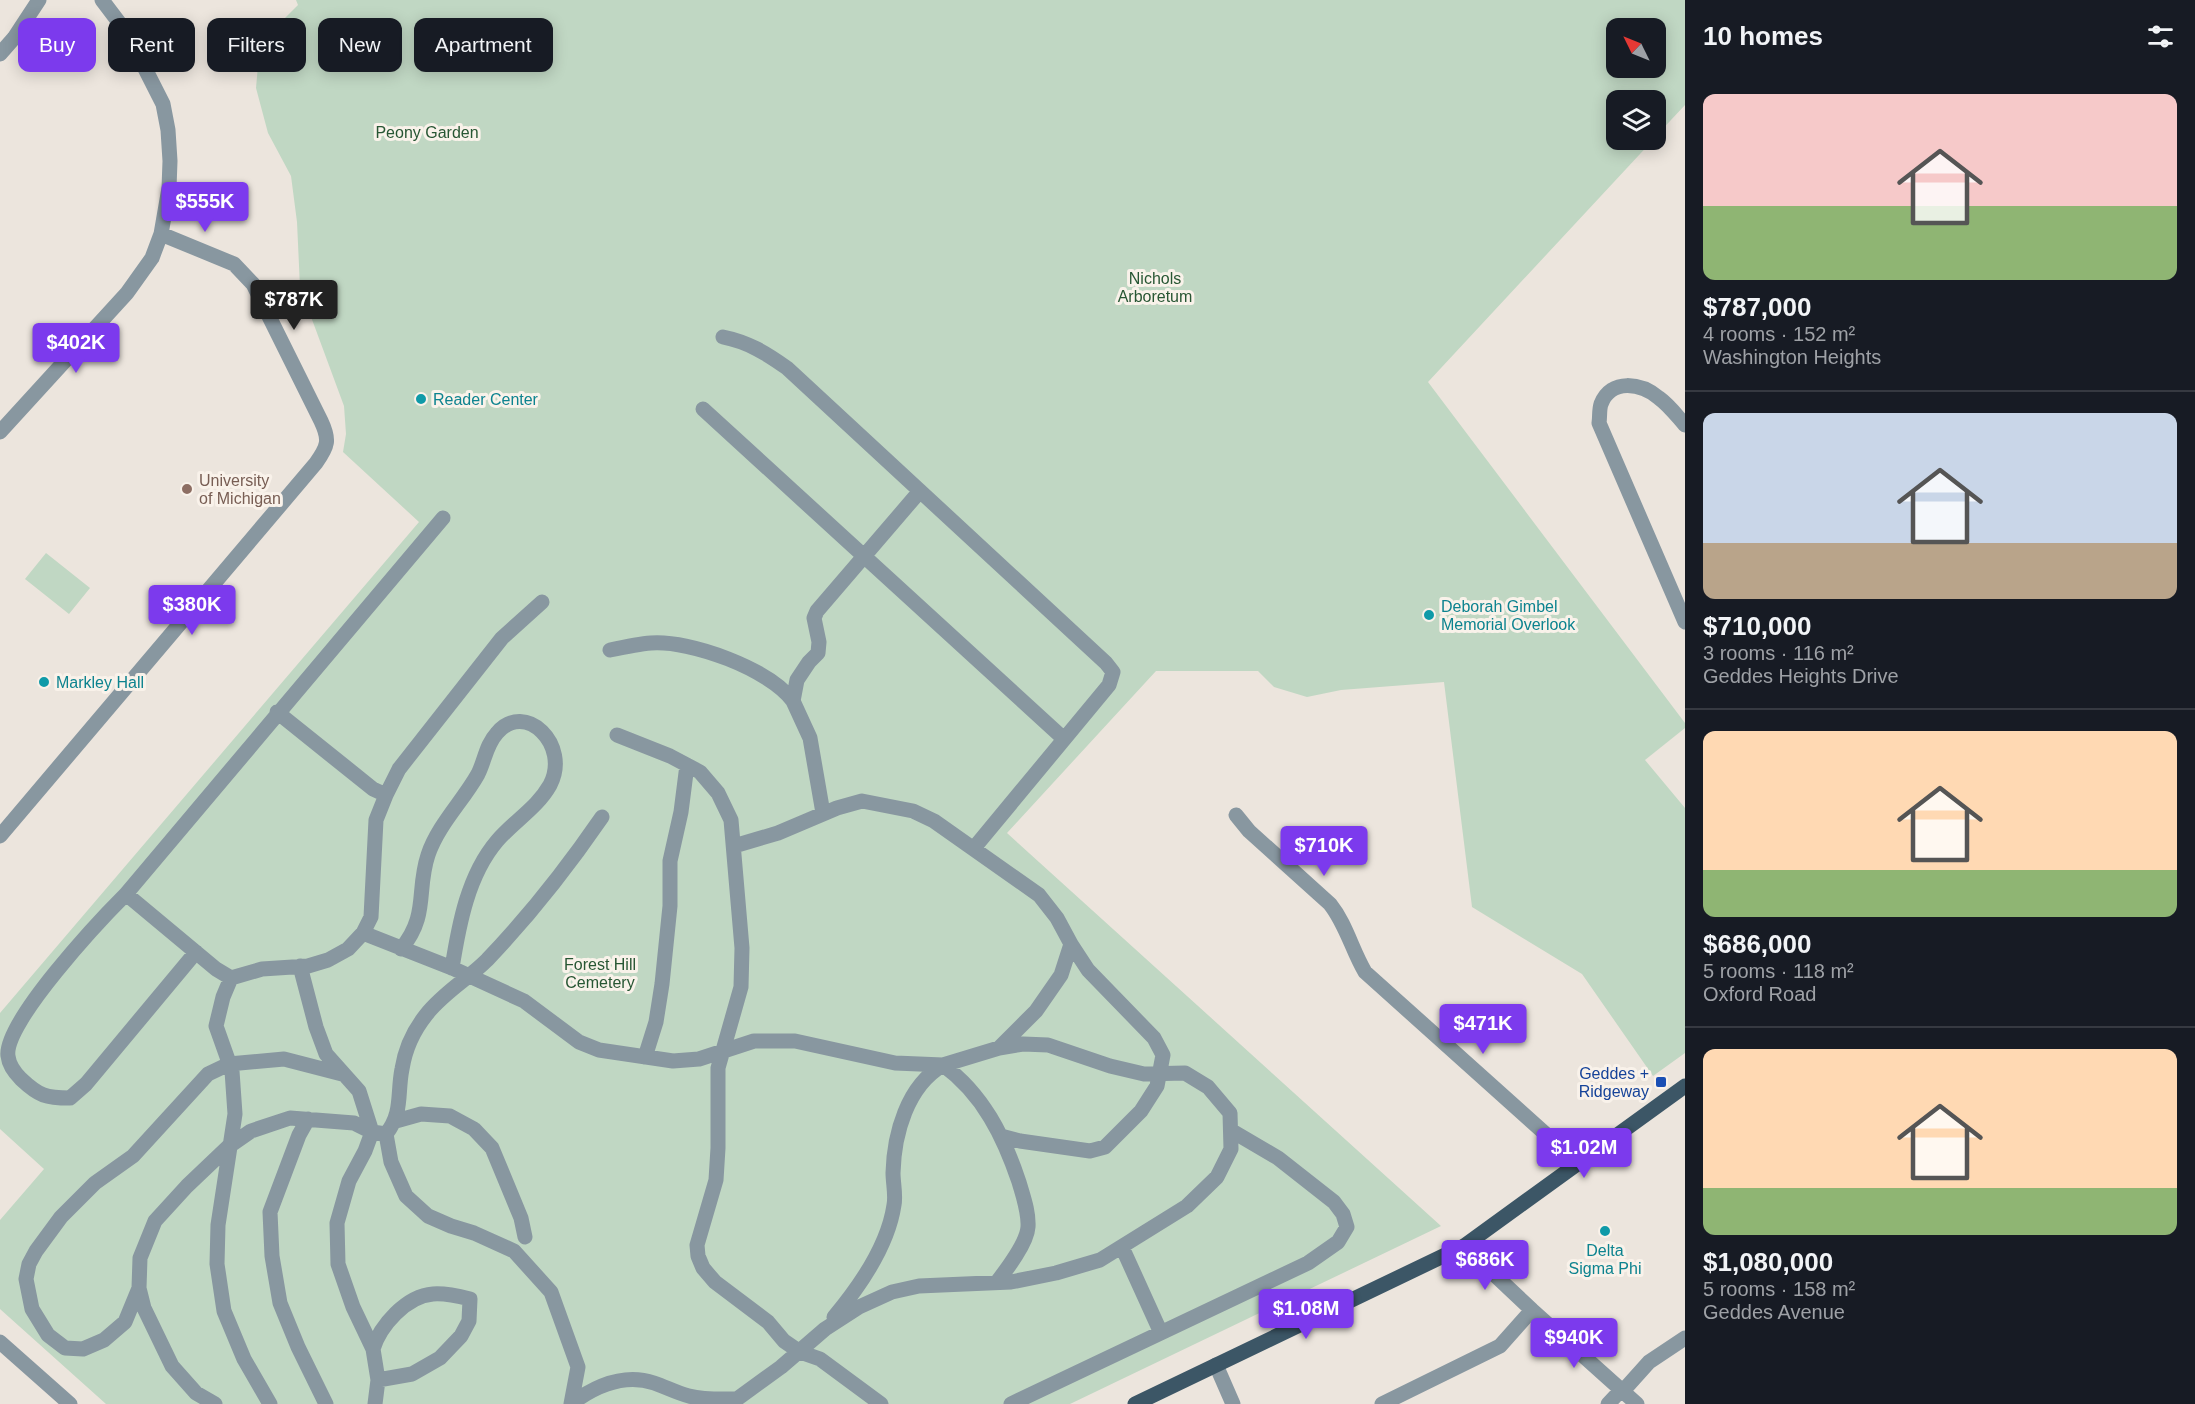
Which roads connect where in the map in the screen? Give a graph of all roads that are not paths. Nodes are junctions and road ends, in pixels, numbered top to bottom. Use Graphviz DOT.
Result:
graph roads {
  1 [pos="39,0"];
  2 [pos="104,1"];
  3 [pos="0,54"];
  4 [pos="161,234"];
  5 [pos="723,338"];
  6 [pos="703,409"];
  7 [pos="1685,425"];
  8 [pos="0,432"];
  9 [pos="920,491"];
  10 [pos="443,518"];
  11 [pos="864,557"];
  12 [pos="542,602"];
  13 [pos="1685,622"];
  14 [pos="610,650"];
  15 [pos="792,701"];
  16 [pos="277,712"];
  17 [pos="617,735"];
  18 [pos="1064,739"];
  19 [pos="687,765"];
  20 [pos="386,795"];
  21 [pos="823,813"];
  22 [pos="1236,815"];
  23 [pos="602,817"];
  24 [pos="0,836"];
  25 [pos="734,846"];
  26 [pos="974,848"];
  27 [pos="126,894"];
  28 [pos="363,933"];
  29 [pos="1071,944"];
  30 [pos="401,949"];
  31 [pos="196,952"];
  32 [pos="300,966"];
  33 [pos="452,968"];
  34 [pos="469,975"];
  35 [pos="231,978"];
  36 [pos="999,1048"];
  37 [pos="723,1050"];
  38 [pos="645,1057"];
  39 [pos="229,1064"];
  40 [pos="943,1065"];
  41 [pos="1159,1073"];
  42 [pos="342,1074"];
  43 [pos="1685,1086"];
  44 [pos="308,1119"];
  45 [pos="396,1121"];
  46 [pos="1232,1131"];
  47 [pos="379,1133"];
  48 [pos="1001,1136"];
  49 [pos="228,1147"];
  50 [pos="1578,1163"];
  51 [pos="525,1237"];
  52 [pos="1464,1246"];
  53 [pos="1122,1247"];
  54 [pos="997,1282"];
  55 [pos="139,1288"];
  56 [pos="1532,1310"];
  57 [pos="825,1329"];
  58 [pos="1161,1333"];
  59 [pos="1685,1338"];
  60 [pos="0,1342"];
  61 [pos="373,1349"];
  62 [pos="800,1352"];
  63 [pos="1216,1365"];
  64 [pos="378,1380"];
  65 [pos="1622,1390"];
  66 [pos="733,1402"];
  67 [pos="70,1404"];
  68 [pos="215,1404"];
  69 [pos="270,1404"];
  70 [pos="326,1404"];
  71 [pos="375,1404"];
  72 [pos="571,1404"];
  73 [pos="881,1404"];
  74 [pos="1011,1404"];
  75 [pos="1135,1404"];
  76 [pos="1233,1404"];
  77 [pos="1382,1404"];
  78 [pos="1608,1404"];
  79 [pos="1638,1404"];
  1 -- 3 [label="street"];
  2 -- 4 [label="street"];
  4 -- 8 [label="street"];
  4 -- 24 [label="street"];
  5 -- 9 [label="street"];
  6 -- 11 [label="street"];
  7 -- 13 [label="street"];
  9 -- 11 [label="street"];
  9 -- 18 [label="street"];
  10 -- 16 [label="street"];
  11 -- 15 [label="street"];
  11 -- 18 [label="street"];
  12 -- 20 [label="street"];
  14 -- 15 [label="street"];
  15 -- 21 [label="street"];
  16 -- 20 [label="street"];
  16 -- 27 [label="street"];
  17 -- 19 [label="street"];
  18 -- 26 [label="street"];
  19 -- 25 [label="street"];
  19 -- 38 [label="street"];
  20 -- 28 [label="street"];
  21 -- 25 [label="street"];
  21 -- 26 [label="street"];
  22 -- 50 [label="street"];
  23 -- 34 [label="street"];
  25 -- 37 [label="street"];
  26 -- 29 [label="street"];
  27 -- 31 [label="street"];
  27 -- 31 [label="street"];
  28 -- 30 [label="street"];
  28 -- 32 [label="street"];
  29 -- 36 [label="street"];
  29 -- 41 [label="street"];
  30 -- 33 [label="street"];
  30 -- 33 [label="street"];
  31 -- 35 [label="street"];
  32 -- 35 [label="street"];
  32 -- 42 [label="street"];
  33 -- 34 [label="street"];
  34 -- 38 [label="street"];
  34 -- 45 [label="street"];
  35 -- 39 [label="street"];
  36 -- 40 [label="street"];
  36 -- 41 [label="street"];
  37 -- 38 [label="street"];
  37 -- 40 [label="street"];
  37 -- 62 [label="street"];
  39 -- 42 [label="street"];
  39 -- 49 [label="street"];
  39 -- 55 [label="street"];
  40 -- 48 [label="street"];
  40 -- 57 [label="street"];
  41 -- 46 [label="street"];
  41 -- 48 [label="street"];
  42 -- 47 [label="street"];
  43 -- 50 [label="main road"];
  44 -- 47 [label="street"];
  44 -- 49 [label="street"];
  44 -- 70 [label="street"];
  45 -- 47 [label="street"];
  45 -- 51 [label="street"];
  46 -- 53 [label="street"];
  46 -- 58 [label="street"];
  47 -- 61 [label="street"];
  47 -- 72 [label="street"];
  48 -- 54 [label="street"];
  49 -- 55 [label="street"];
  49 -- 69 [label="street"];
  50 -- 52 [label="main road"];
  52 -- 56 [label="street"];
  52 -- 63 [label="main road"];
  53 -- 54 [label="street"];
  53 -- 58 [label="street"];
  54 -- 57 [label="street"];
  55 -- 68 [label="street"];
  56 -- 65 [label="street"];
  56 -- 77 [label="street"];
  57 -- 62 [label="street"];
  58 -- 74 [label="street"];
  59 -- 65 [label="street"];
  60 -- 67 [label="street"];
  61 -- 64 [label="street"];
  61 -- 64 [label="street"];
  62 -- 66 [label="street"];
  62 -- 73 [label="street"];
  63 -- 75 [label="main road"];
  63 -- 76 [label="street"];
  64 -- 71 [label="street"];
  65 -- 78 [label="street"];
  65 -- 79 [label="street"];
  66 -- 72 [label="street"];
}
